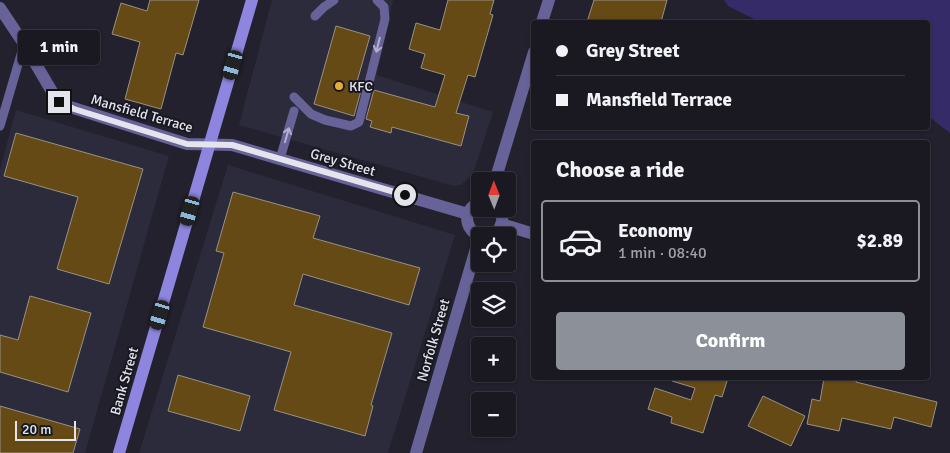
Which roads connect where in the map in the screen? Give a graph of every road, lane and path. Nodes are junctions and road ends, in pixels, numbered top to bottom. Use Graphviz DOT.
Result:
graph roads {
  1 [pos="252,0"];
  2 [pos="334,0"];
  3 [pos="377,0"];
  4 [pos="549,0"];
  5 [pos="0,8"];
  6 [pos="315,16"];
  7 [pos="543,20"];
  8 [pos="24,44"];
  9 [pos="531,62"];
  10 [pos="294,96"];
  11 [pos="294,111"];
  12 [pos="0,126"];
  13 [pos="210,145"];
  14 [pos="280,159"];
  15 [pos="498,172"];
  16 [pos="471,208"];
  17 [pos="468,214"];
  18 [pos="502,218"];
  19 [pos="502,224"];
  20 [pos="500,227"];
  21 [pos="471,230"];
  22 [pos="531,233"];
  23 [pos="471,267"];
  24 [pos="119,453"];
  25 [pos="416,453"];
  1 -- 13 [label="main road, Bank Street"];
  2 -- 6 [label="lane"];
  3 -- 10 [label="lane, one-way"];
  4 -- 7 [label="street"];
  5 -- 8 [label="street, Mansfield Terrace"];
  8 -- 12 [label="lane"];
  8 -- 13 [label="street, Mansfield Terrace"];
  9 -- 15 [label="street"];
  14 -- 11 [label="lane, one-way"];
  13 -- 14 [label="street, Grey Street"];
  13 -- 24 [label="main road, Bank Street"];
  14 -- 17 [label="street, Grey Street"];
  16 -- 17 [label="street"];
  17 -- 21 [label="street"];
  18 -- 19 [label="street"];
  19 -- 20 [label="street"];
  19 -- 22 [label="street"];
  23 -- 25 [label="street, Norfolk Street"];
}
